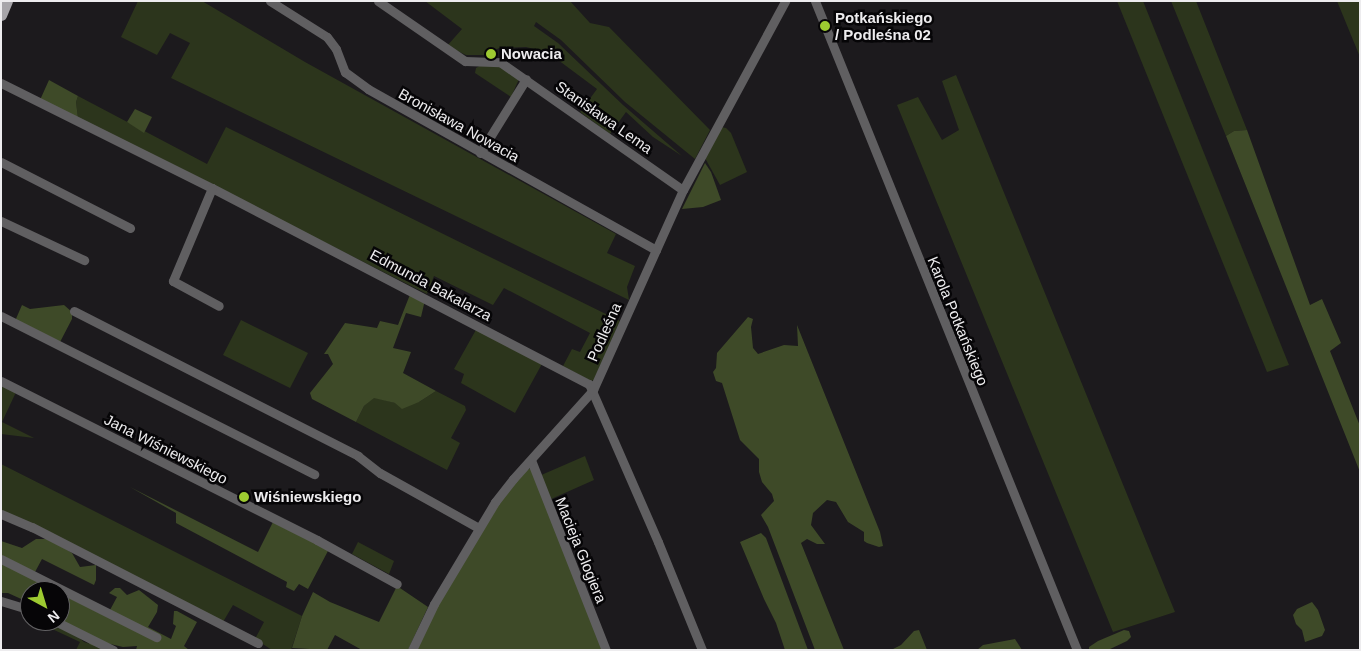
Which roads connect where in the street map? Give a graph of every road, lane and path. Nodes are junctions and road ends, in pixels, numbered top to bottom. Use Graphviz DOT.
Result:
graph roads {
  1 [pos="7,1"];
  2 [pos="270,1"];
  3 [pos="378,1"];
  4 [pos="784,1"];
  5 [pos="815,1"];
  6 [pos="1,15"];
  7 [pos="526,79"];
  8 [pos="1,83"];
  9 [pos="480,153"];
  10 [pos="1,162"];
  11 [pos="212,188"];
  12 [pos="683,190"];
  13 [pos="1,220"];
  14 [pos="130,228"];
  15 [pos="656,250"];
  16 [pos="84,260"];
  17 [pos="219,306"];
  18 [pos="74,311"];
  19 [pos="1,316"];
  20 [pos="1,381"];
  21 [pos="593,390"];
  22 [pos="531,460"];
  23 [pos="314,474"];
  24 [pos="1,514"];
  25 [pos="479,528"];
  26 [pos="1,559"];
  27 [pos="397,584"];
  28 [pos="1,600"];
  29 [pos="20,607"];
  30 [pos="70,628"];
  31 [pos="156,637"];
  32 [pos="258,643"];
  33 [pos="113,650"];
  34 [pos="412,650"];
  35 [pos="606,650"];
  36 [pos="702,650"];
  37 [pos="1077,650"];
  1 -- 6 [label="main road"];
  2 -- 9 [label="street, Bronisława Nowacia"];
  3 -- 7 [label="street, Stanisława Lema"];
  4 -- 12 [label="street, Podleśna"];
  5 -- 37 [label="street, Karola Potkańskiego"];
  7 -- 9 [label="street"];
  7 -- 12 [label="street, Stanisława Lema"];
  8 -- 11 [label="street, Edmunda Bakalarza"];
  9 -- 15 [label="street, Bronisława Nowacia"];
  10 -- 14 [label="street"];
  11 -- 17 [label="street"];
  11 -- 21 [label="street, Edmunda Bakalarza"];
  12 -- 15 [label="street, Podleśna"];
  13 -- 16 [label="street"];
  15 -- 21 [label="street, Podleśna"];
  18 -- 25 [label="street"];
  19 -- 23 [label="street"];
  20 -- 27 [label="street, Jana Wiśniewskiego"];
  21 -- 22 [label="street, Podleśna"];
  21 -- 36 [label="street"];
  22 -- 25 [label="street, Podleśna"];
  22 -- 35 [label="street, Macieja Glogiera"];
  24 -- 32 [label="street"];
  25 -- 34 [label="street, Podleśna"];
  26 -- 31 [label="street"];
  28 -- 29 [label="street"];
  30 -- 33 [label="street"];
}
